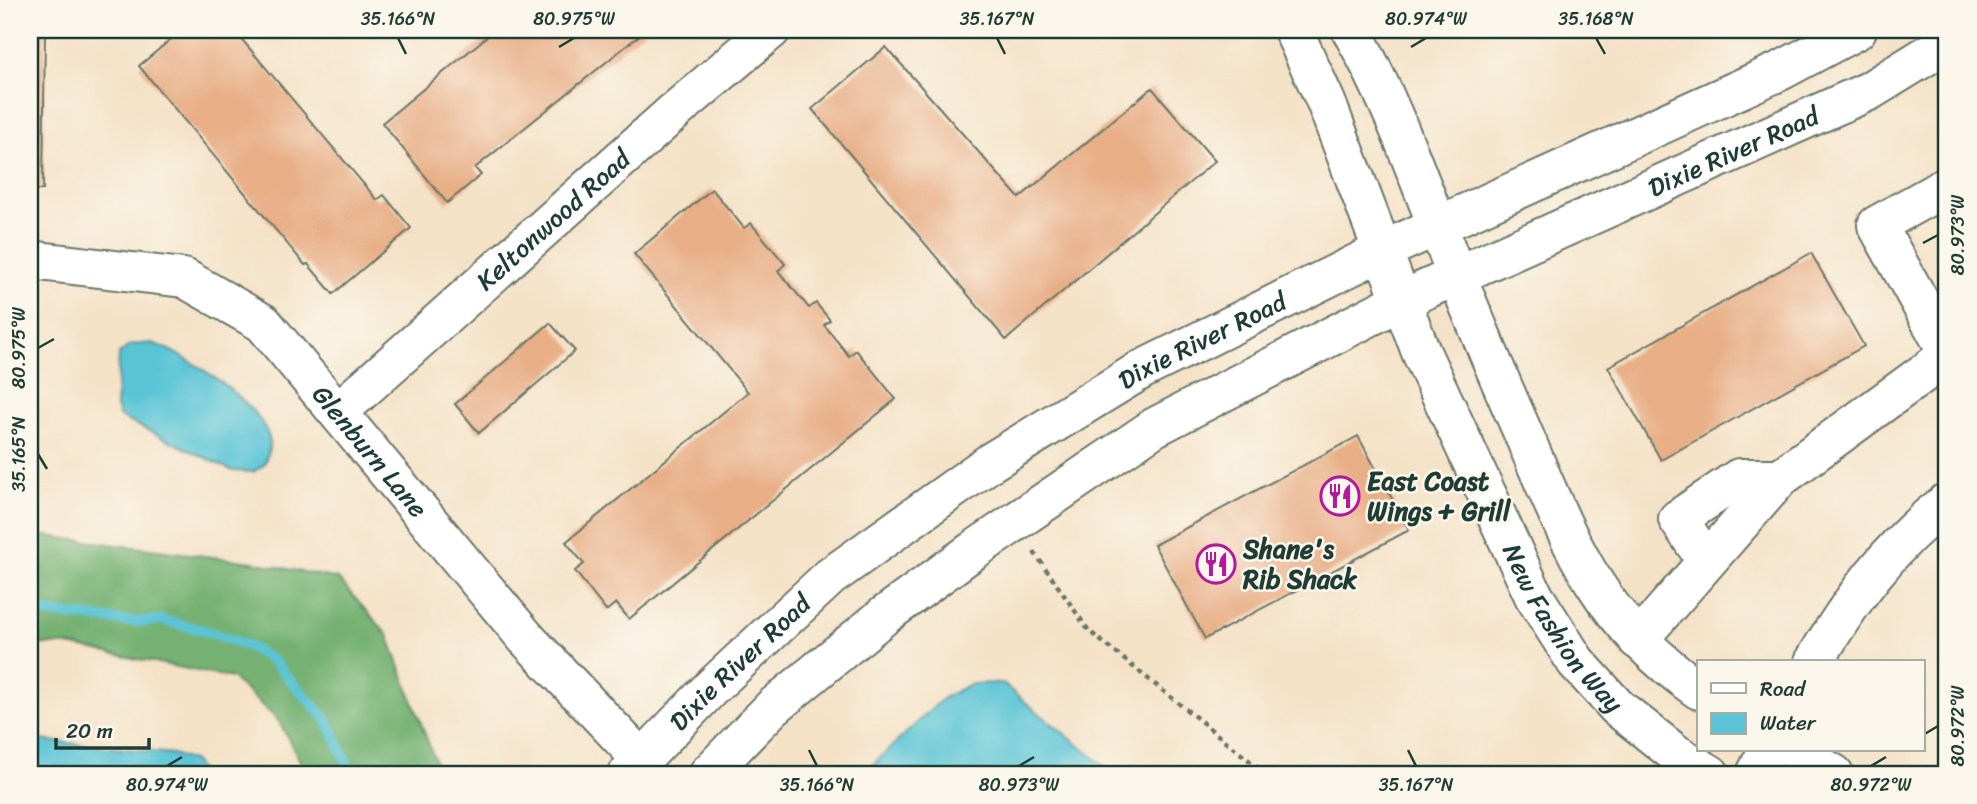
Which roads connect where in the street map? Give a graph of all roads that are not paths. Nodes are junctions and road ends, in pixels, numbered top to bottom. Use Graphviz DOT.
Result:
graph roads {
  1 [pos="771,30"];
  2 [pos="1293,30"];
  3 [pos="1351,30"];
  4 [pos="1857,30"];
  5 [pos="1947,43"];
  6 [pos="1947,186"];
  7 [pos="1437,226"];
  8 [pos="1382,251"];
  9 [pos="30,260"];
  10 [pos="1457,277"];
  11 [pos="1402,300"];
  12 [pos="1947,354"];
  13 [pos="339,411"];
  14 [pos="1947,502"];
  15 [pos="1638,640"];
  16 [pos="1815,660"];
  17 [pos="1697,689"];
  18 [pos="1767,752"];
  19 [pos="1797,752"];
  20 [pos="635,767"];
  21 [pos="708,774"];
  22 [pos="1710,774"];
  23 [pos="1756,774"];
  24 [pos="1833,774"];
  1 -- 13 [label="street, Keltonwood Road"];
  2 -- 8 [label="street, New Fashion Way"];
  3 -- 7 [label="street, New Fashion Way"];
  4 -- 7 [label="street, Dixie River Road"];
  5 -- 10 [label="street, Dixie River Road"];
  6 -- 12 [label="street"];
  7 -- 8 [label="street, Dixie River Road"];
  7 -- 10 [label="street, New Fashion Way"];
  8 -- 11 [label="street, New Fashion Way"];
  8 -- 20 [label="street, Dixie River Road"];
  9 -- 13 [label="street, Glenburn Lane"];
  10 -- 11 [label="street, Dixie River Road"];
  10 -- 15 [label="street, New Fashion Way"];
  11 -- 21 [label="street, Dixie River Road"];
  11 -- 22 [label="street, New Fashion Way"];
  12 -- 15 [label="street"];
  13 -- 20 [label="street, Glenburn Lane"];
  14 -- 16 [label="street"];
  15 -- 17 [label="street, New Fashion Way"];
  18 -- 23 [label="street"];
  19 -- 24 [label="street"];
}
